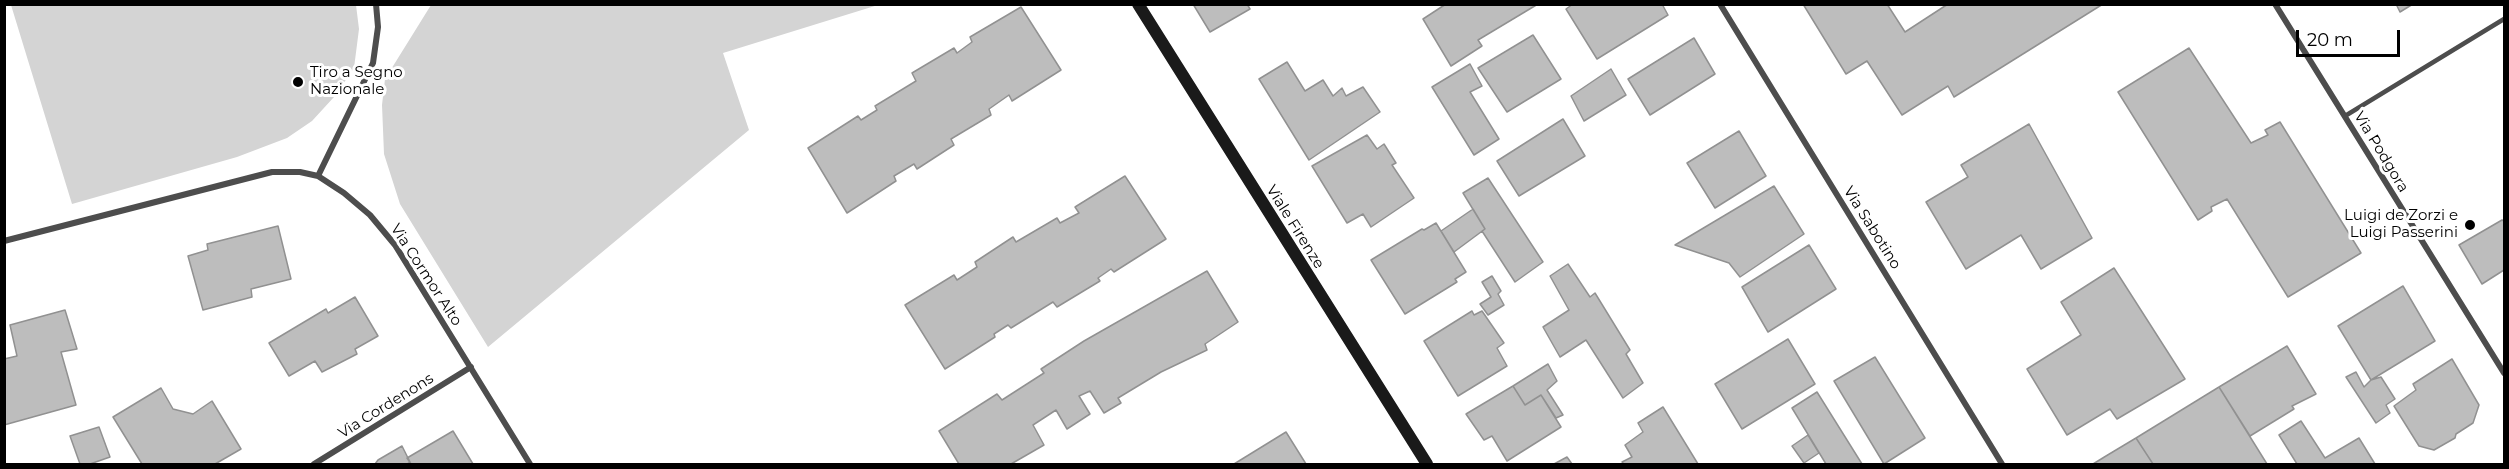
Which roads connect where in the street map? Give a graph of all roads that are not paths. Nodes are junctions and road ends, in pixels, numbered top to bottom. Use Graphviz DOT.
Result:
graph roads {
  1 [pos="376,4"];
  2 [pos="1138,4"];
  3 [pos="1720,4"];
  4 [pos="2276,4"];
  5 [pos="2505,19"];
  6 [pos="2345,116"];
  7 [pos="318,176"];
  8 [pos="4,241"];
  9 [pos="471,367"];
  10 [pos="2505,373"];
  11 [pos="314,465"];
  12 [pos="530,465"];
  13 [pos="1427,465"];
  14 [pos="2002,465"];
  1 -- 7 [label="street"];
  2 -- 13 [label="street, Viale Firenze"];
  3 -- 14 [label="street, Via Sabotino"];
  4 -- 6 [label="street, Via Podgora"];
  5 -- 6 [label="lane"];
  6 -- 10 [label="street, Via Podgora"];
  7 -- 8 [label="street, Via Cormor Alto"];
  7 -- 9 [label="street, Via Cormor Alto"];
  9 -- 11 [label="street, Via Cordenons"];
  9 -- 12 [label="street, Via Cormor Alto"];
}
